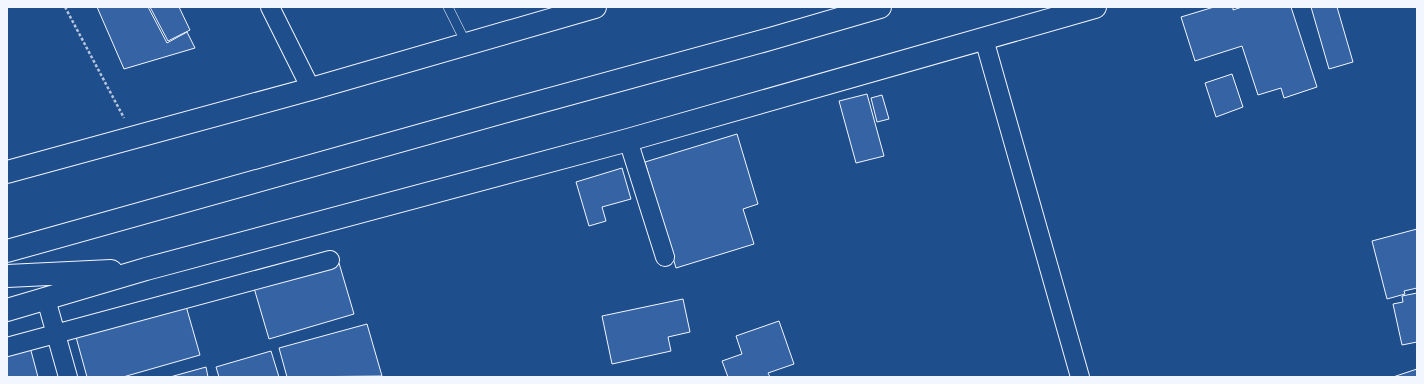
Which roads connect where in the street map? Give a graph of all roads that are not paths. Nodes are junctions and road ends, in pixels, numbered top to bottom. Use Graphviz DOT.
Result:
graph roads {
  1 [pos="270,7"];
  2 [pos="448,7"];
  3 [pos="595,7"];
  4 [pos="880,7"];
  5 [pos="1095,7"];
  6 [pos="984,39"];
  7 [pos="466,43"];
  8 [pos="311,89"];
  9 [pos="628,140"];
  10 [pos="9,168"];
  11 [pos="7,251"];
  12 [pos="665,257"];
  13 [pos="330,260"];
  14 [pos="146,269"];
  15 [pos="7,276"];
  16 [pos="46,299"];
  17 [pos="7,310"];
  18 [pos="55,334"];
  19 [pos="7,347"];
  20 [pos="68,377"];
  21 [pos="1080,377"];
  1 -- 8 [label="street"];
  2 -- 7 [label="lane"];
  3 -- 7 [label="highway"];
  4 -- 11 [label="highway"];
  5 -- 6 [label="highway"];
  6 -- 9 [label="highway"];
  6 -- 21 [label="street"];
  7 -- 8 [label="highway"];
  8 -- 10 [label="highway"];
  9 -- 12 [label="street"];
  9 -- 14 [label="highway"];
  13 -- 18 [label="street"];
  14 -- 15 [label="highway"];
  14 -- 16 [label="highway"];
  16 -- 17 [label="highway"];
  16 -- 18 [label="street"];
  18 -- 19 [label="street"];
  18 -- 20 [label="street"];
}
